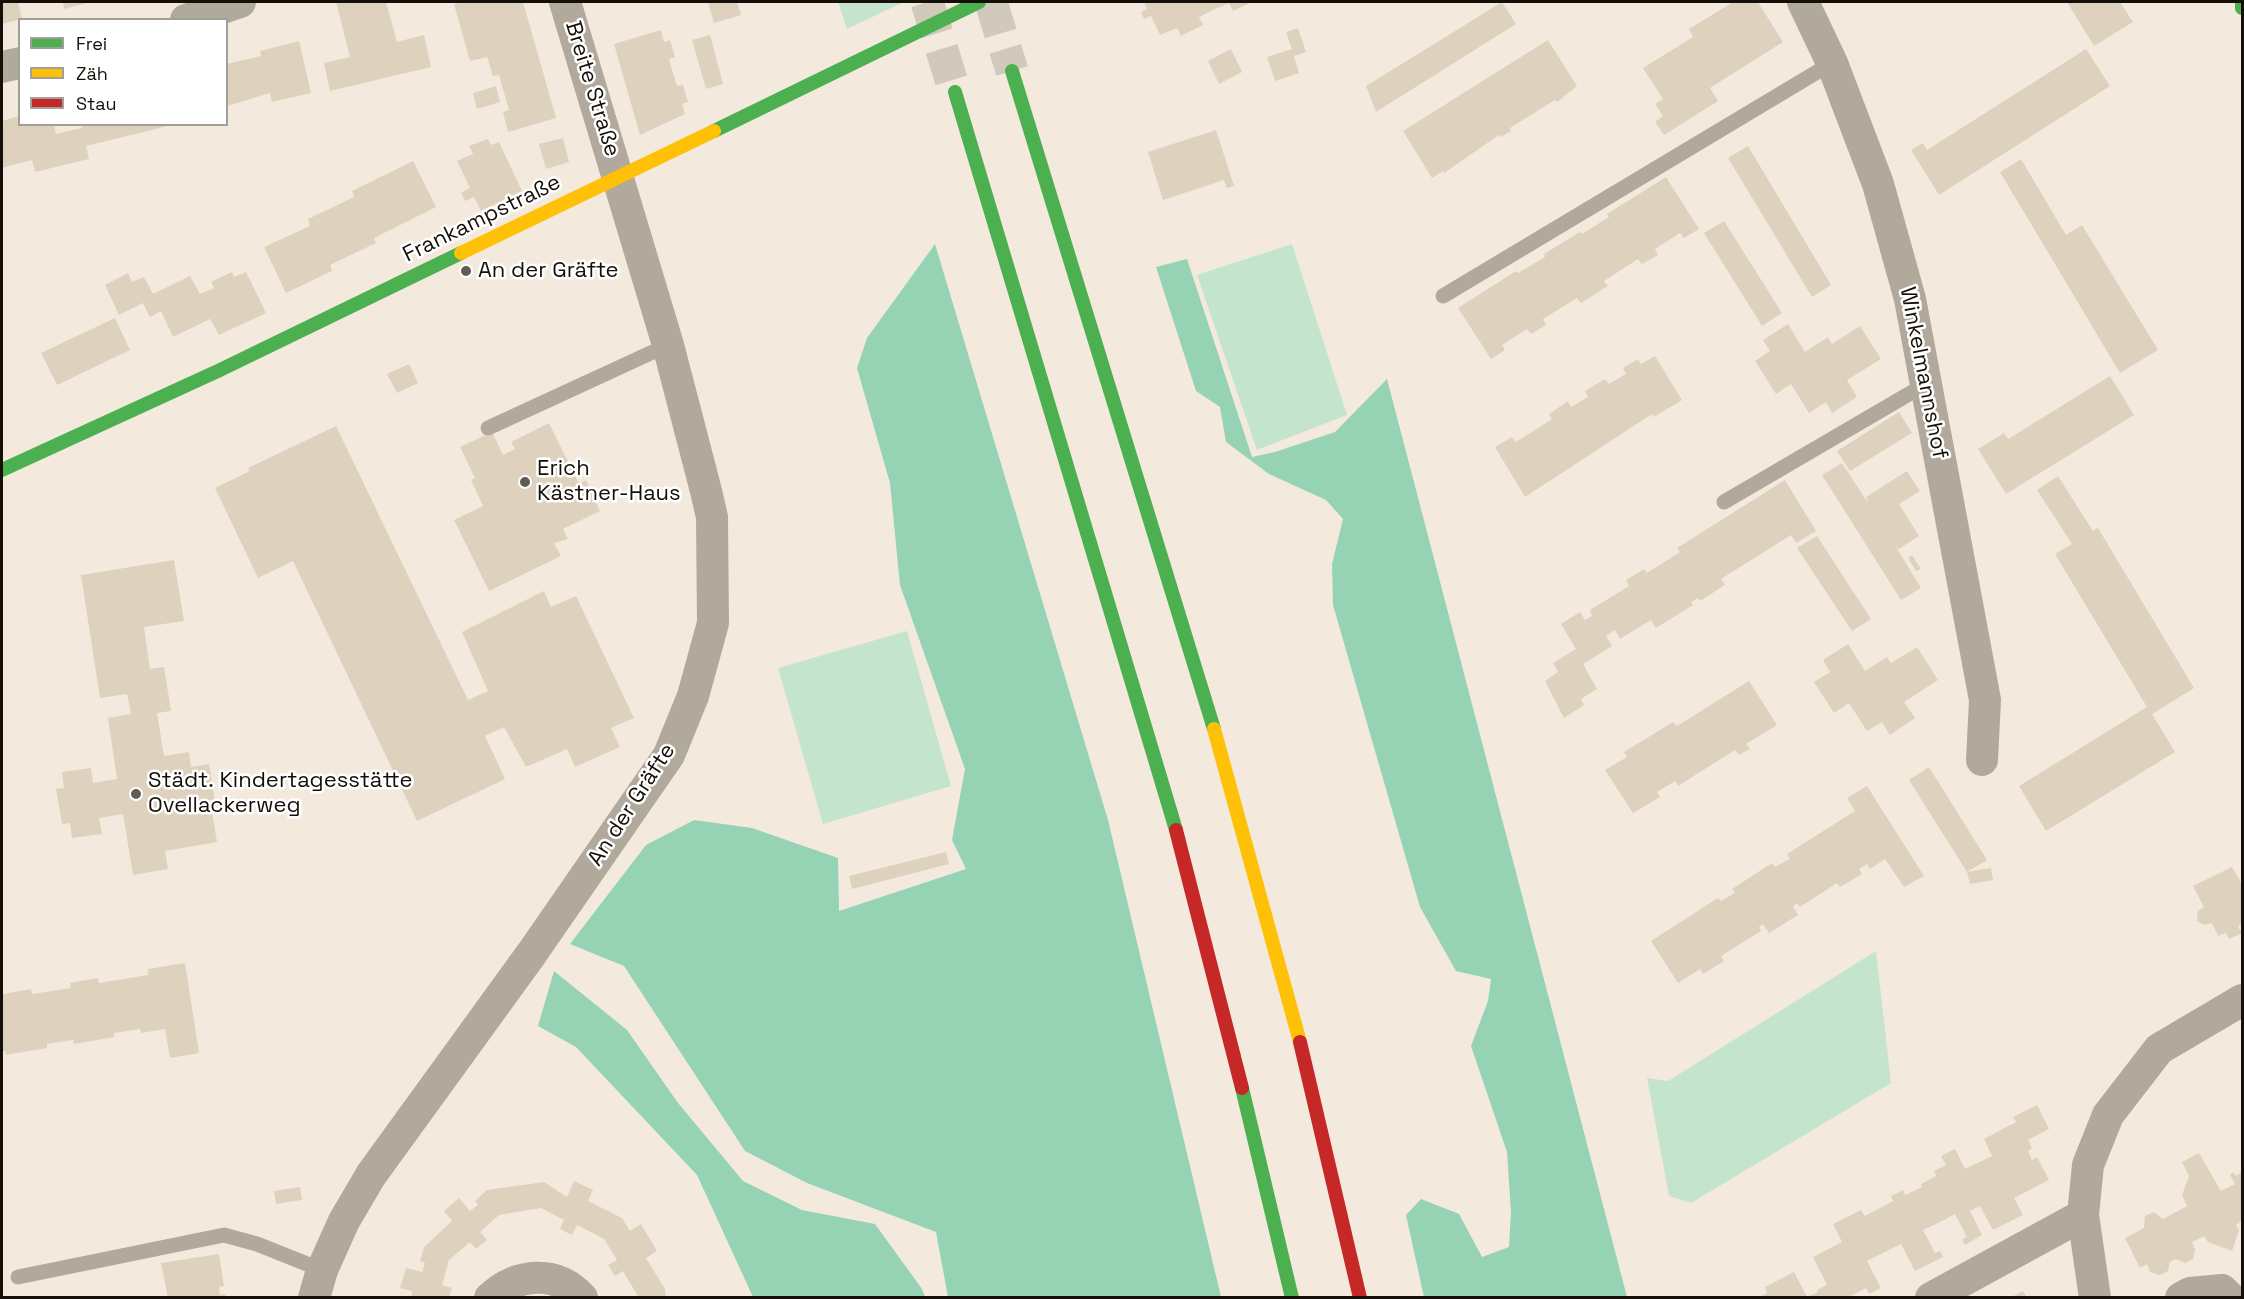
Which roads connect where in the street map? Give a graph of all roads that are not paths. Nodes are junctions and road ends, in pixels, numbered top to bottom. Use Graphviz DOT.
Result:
graph roads {
  1 [pos="240,2"];
  2 [pos="565,2"];
  3 [pos="979,2"];
  4 [pos="1803,2"];
  5 [pos="2242,2"];
  6 [pos="2242,8"];
  7 [pos="192,18"];
  8 [pos="18,63"];
  9 [pos="1832,63"];
  10 [pos="2,67"];
  11 [pos="1012,71"];
  12 [pos="955,92"];
  13 [pos="618,177"];
  14 [pos="1443,296"];
  15 [pos="668,345"];
  16 [pos="1926,384"];
  17 [pos="488,428"];
  18 [pos="2,470"];
  19 [pos="1724,502"];
  20 [pos="1982,760"];
  21 [pos="2242,1000"];
  22 [pos="2083,1215"];
  23 [pos="18,1277"];
  24 [pos="318,1284"];
  25 [pos="490,1298"];
  26 [pos="582,1298"];
  27 [pos="1292,1298"];
  28 [pos="1360,1298"];
  29 [pos="1931,1298"];
  30 [pos="2095,1298"];
  31 [pos="2181,1298"];
  32 [pos="2229,1298"];
  1 -- 7 [label="street"];
  2 -- 13 [label="street, Breite Straße"];
  3 -- 13 [label="main road, Frankampstraße"];
  4 -- 9 [label="street, Winkelmannshof"];
  5 -- 6 [label="main road"];
  8 -- 10 [label="street"];
  9 -- 14 [label="lane"];
  9 -- 16 [label="street, Winkelmannshof"];
  11 -- 28 [label="main road"];
  12 -- 27 [label="main road"];
  13 -- 15 [label="street, An der Gräfte"];
  13 -- 18 [label="main road, Frankampstraße"];
  15 -- 17 [label="lane"];
  15 -- 24 [label="street, An der Gräfte"];
  16 -- 19 [label="lane"];
  16 -- 20 [label="street, Winkelmannshof"];
  21 -- 22 [label="street"];
  22 -- 29 [label="street"];
  22 -- 30 [label="street"];
  23 -- 24 [label="lane"];
  25 -- 26 [label="street"];
  31 -- 32 [label="street"];
}
